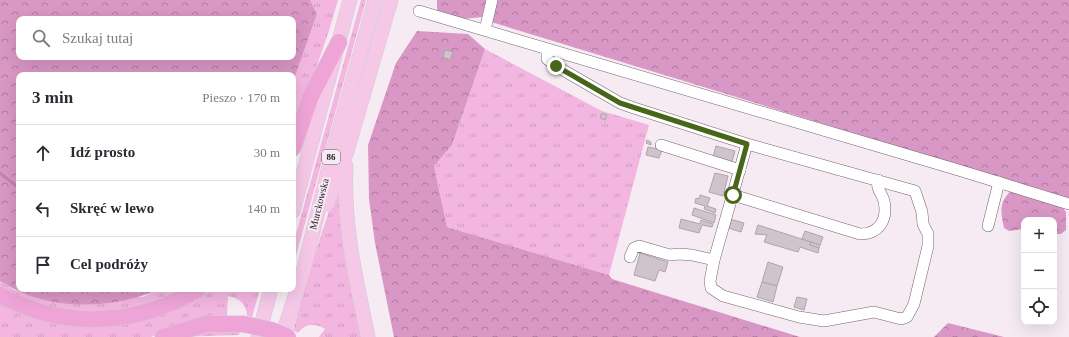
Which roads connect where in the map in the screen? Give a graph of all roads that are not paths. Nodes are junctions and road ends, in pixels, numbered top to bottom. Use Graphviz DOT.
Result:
graph roads {
  1 [pos="350,0"];
  2 [pos="375,0"];
  3 [pos="391,0"];
  4 [pos="492,0"];
  5 [pos="419,11"];
  6 [pos="485,30"];
  7 [pos="339,42"];
  8 [pos="547,50"];
  9 [pos="296,140"];
  10 [pos="747,144"];
  11 [pos="660,145"];
  12 [pos="347,152"];
  13 [pos="740,170"];
  14 [pos="878,180"];
  15 [pos="999,182"];
  16 [pos="733,195"];
  17 [pos="296,200"];
  18 [pos="1069,204"];
  19 [pos="988,226"];
  20 [pos="630,257"];
  21 [pos="714,260"];
  22 [pos="304,268"];
  23 [pos="193,292"];
  24 [pos="270,292"];
  25 [pos="0,295"];
  26 [pos="163,337"];
  27 [pos="258,337"];
  28 [pos="282,337"];
  29 [pos="288,337"];
  30 [pos="368,337"];
  1 -- 7 [label="main road, 86"];
  2 -- 22 [label="main road, Murckowska / 86"];
  3 -- 12 [label="main road"];
  4 -- 6 [label="lane"];
  5 -- 6 [label="lane"];
  6 -- 8 [label="lane"];
  7 -- 9 [label="highway"];
  7 -- 17 [label="main road, 86"];
  8 -- 10 [label="lane"];
  8 -- 15 [label="lane"];
  10 -- 13 [label="lane"];
  10 -- 14 [label="lane"];
  11 -- 13 [label="lane"];
  12 -- 22 [label="main road"];
  12 -- 30 [label="main road"];
  13 -- 16 [label="lane"];
  14 -- 16 [label="lane"];
  14 -- 21 [label="lane"];
  15 -- 18 [label="lane"];
  15 -- 19 [label="lane"];
  16 -- 21 [label="lane"];
  20 -- 21 [label="lane"];
  22 -- 28 [label="main road, Murckowska / 86"];
  23 -- 25 [label="highway"];
  24 -- 27 [label="main road"];
  26 -- 29 [label="highway, bridge"];
}
